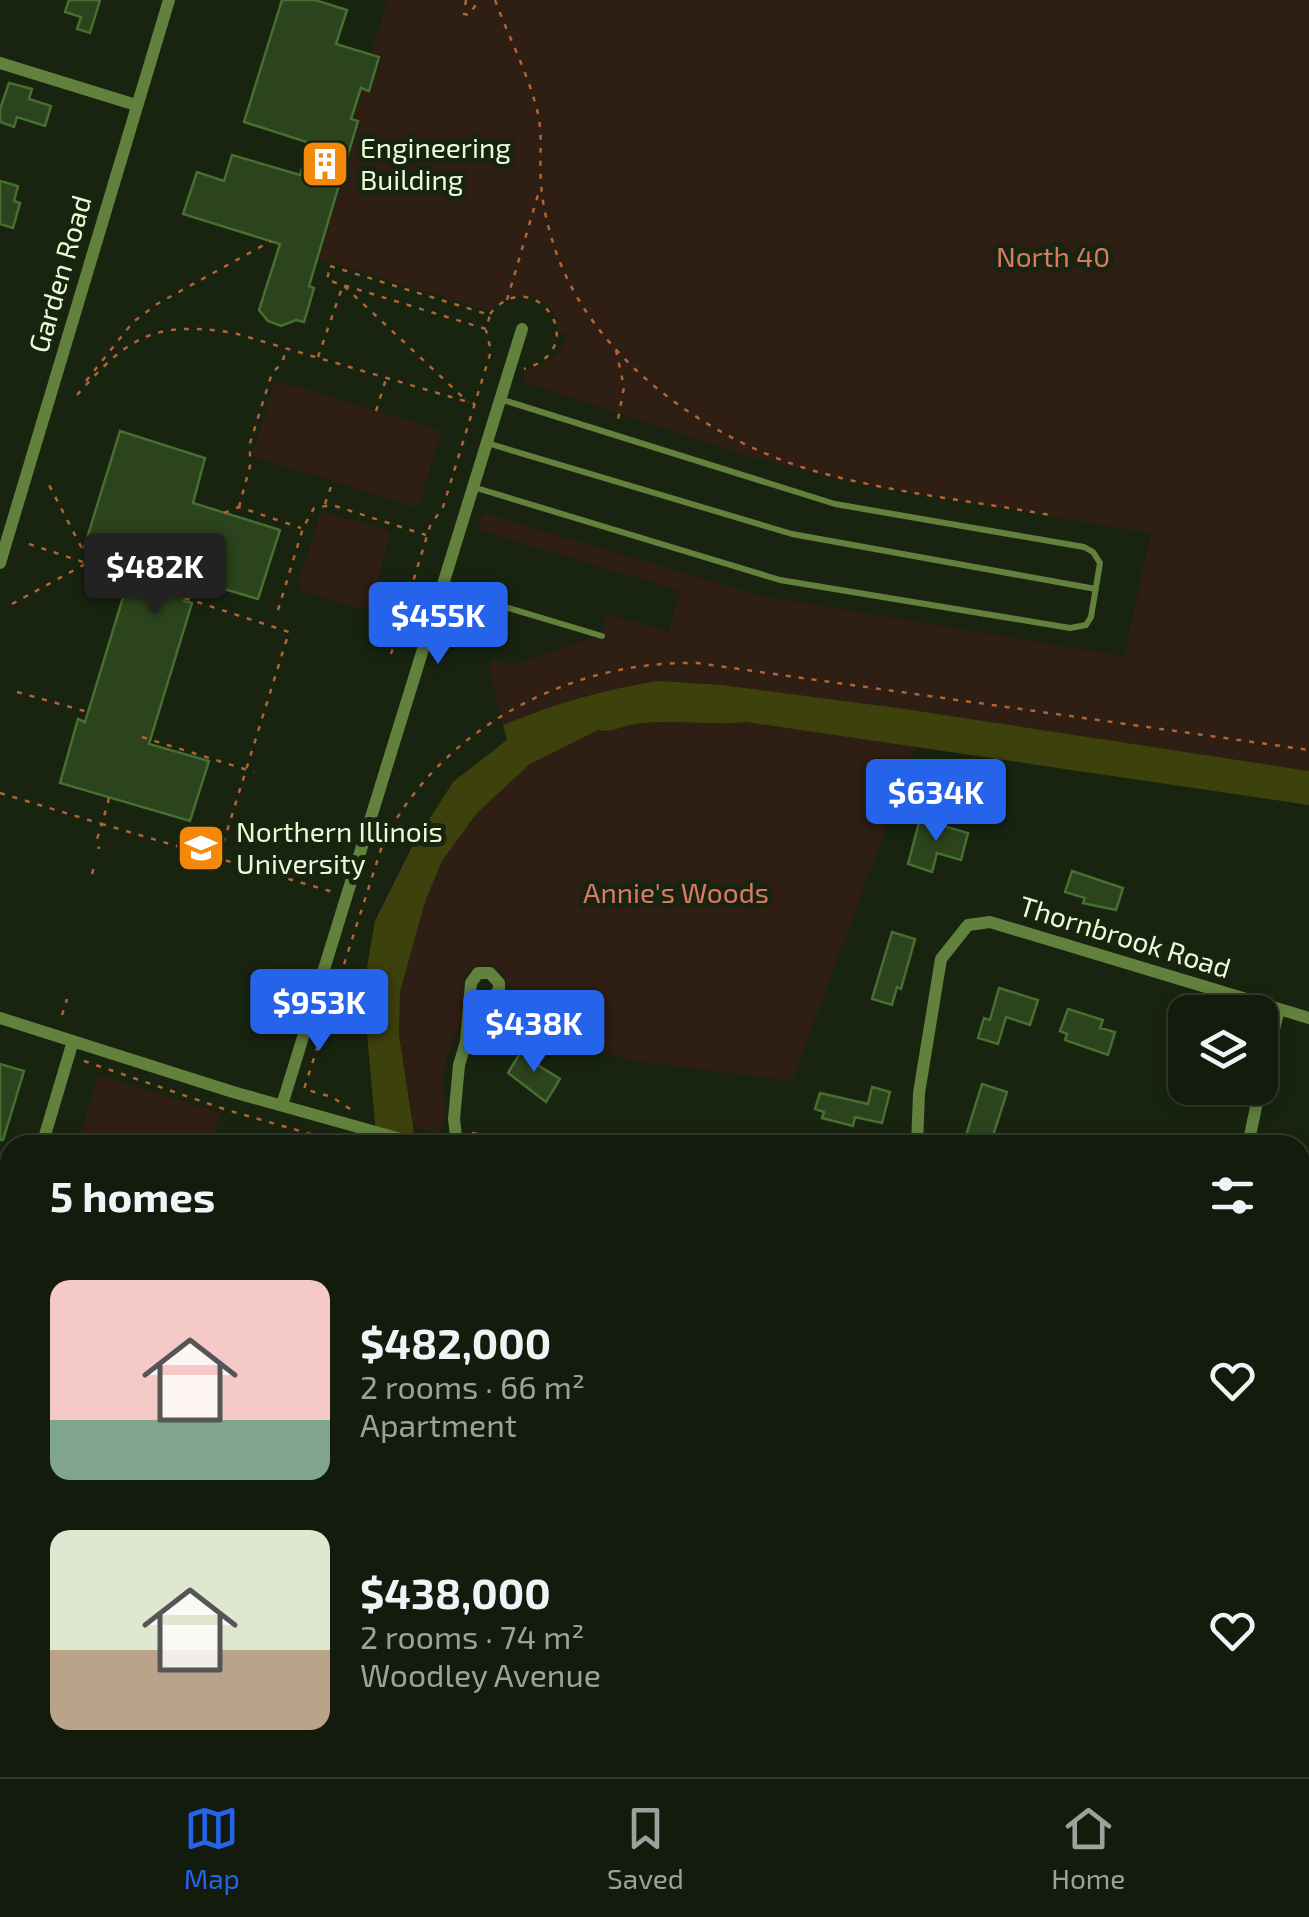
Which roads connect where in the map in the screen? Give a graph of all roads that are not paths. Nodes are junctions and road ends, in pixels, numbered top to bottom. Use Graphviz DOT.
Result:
graph roads {
  1 [pos="170,0"];
  2 [pos="0,63"];
  3 [pos="136,105"];
  4 [pos="522,330"];
  5 [pos="499,398"];
  6 [pos="486,442"];
  7 [pos="472,486"];
  8 [pos="3,545"];
  9 [pos="0,563"];
  10 [pos="440,587"];
  11 [pos="1096,590"];
  12 [pos="602,636"];
  13 [pos="1279,1009"];
  14 [pos="1278,1013"];
  15 [pos="0,1018"];
  16 [pos="1309,1018"];
  17 [pos="73,1041"];
  18 [pos="466,1042"];
  19 [pos="282,1105"];
  20 [pos="1256,1105"];
  21 [pos="45,1135"];
  22 [pos="387,1135"];
  23 [pos="456,1135"];
  24 [pos="917,1135"];
  25 [pos="1250,1135"];
  1 -- 3 [label="street, Garden Road"];
  2 -- 3 [label="street"];
  3 -- 8 [label="street, Garden Road"];
  4 -- 5 [label="street"];
  5 -- 6 [label="street"];
  5 -- 11 [label="lane"];
  6 -- 7 [label="street"];
  6 -- 11 [label="lane"];
  7 -- 10 [label="street"];
  7 -- 11 [label="lane"];
  8 -- 9 [label="street, Garden Road"];
  10 -- 12 [label="lane"];
  10 -- 19 [label="street"];
  13 -- 14 [label="street"];
  13 -- 16 [label="street, Thornbrook Road"];
  13 -- 24 [label="street, Thornbrook Road"];
  15 -- 17 [label="street"];
  17 -- 19 [label="street"];
  17 -- 21 [label="street"];
  18 -- 18 [label="street"];
  18 -- 23 [label="street"];
  19 -- 22 [label="street"];
  20 -- 25 [label="street"];
}
